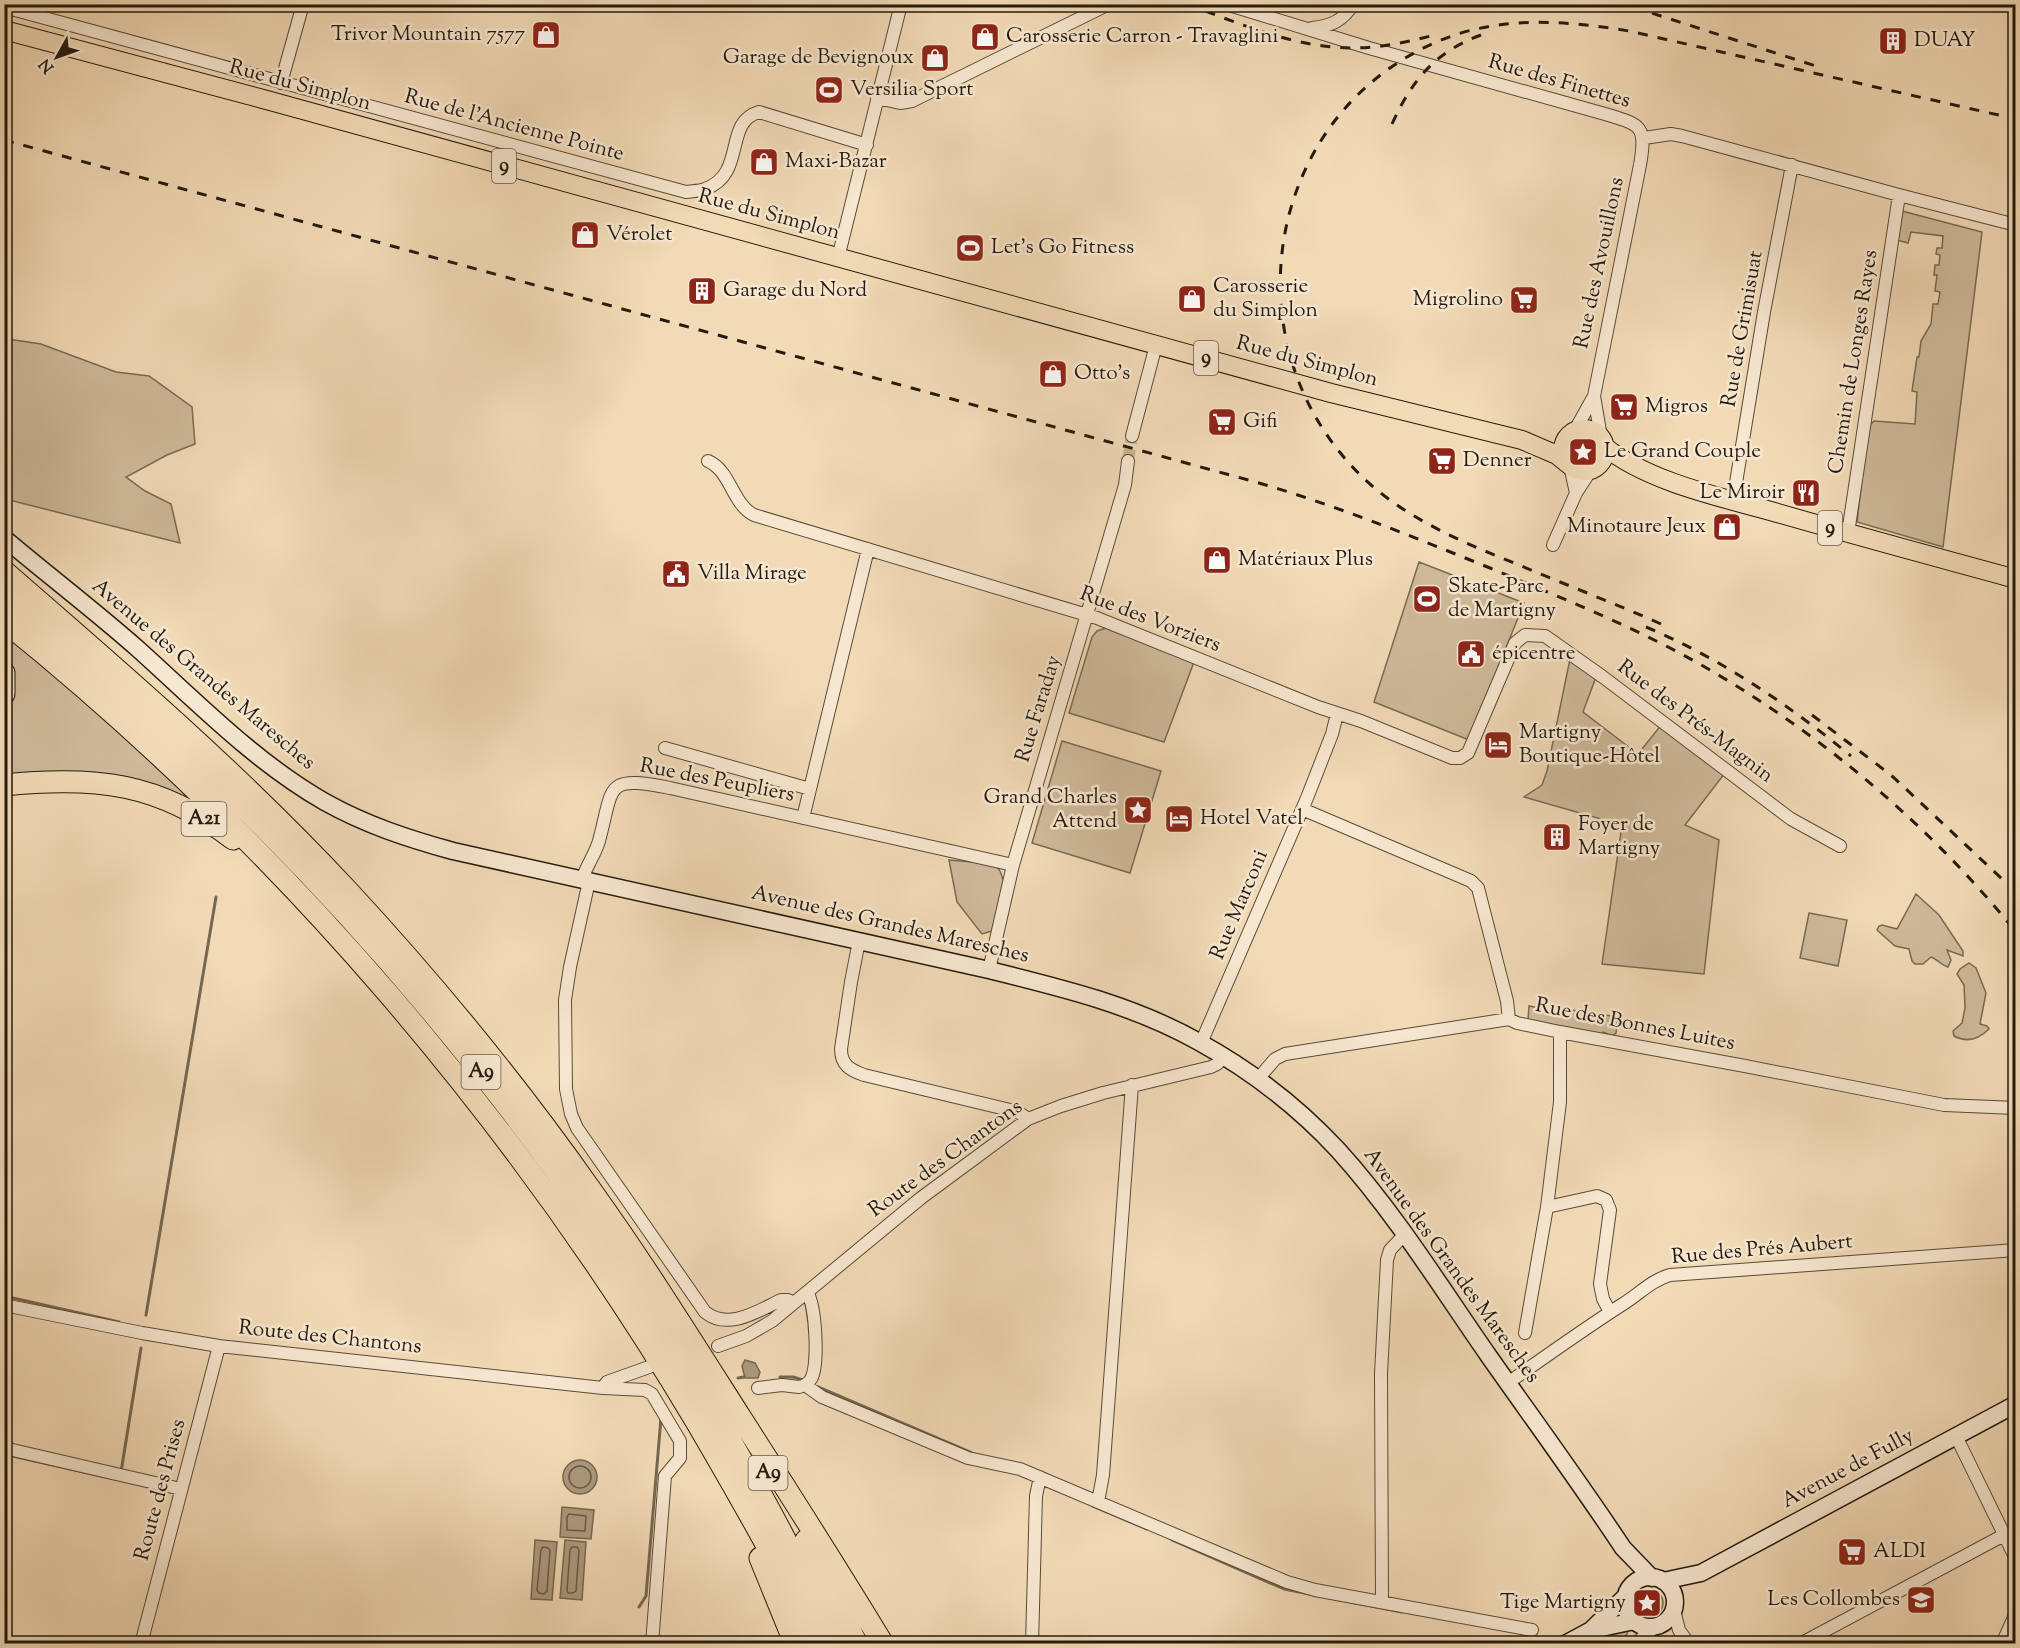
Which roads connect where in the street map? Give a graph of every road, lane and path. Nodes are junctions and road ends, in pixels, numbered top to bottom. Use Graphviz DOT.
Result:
graph roads {
  1 [pos="303,4"];
  2 [pos="901,4"];
  3 [pos="1109,4"];
  4 [pos="1226,4"];
  5 [pos="1353,4"];
  6 [pos="4,7"];
  7 [pos="1306,29"];
  8 [pos="4,30"];
  9 [pos="1342,39"];
  10 [pos="282,83"];
  11 [pos="877,98"];
  12 [pos="1644,138"];
  13 [pos="867,145"];
  14 [pos="1792,165"];
  15 [pos="1899,195"];
  16 [pos="2016,225"];
  17 [pos="838,258"];
  18 [pos="1156,345"];
  19 [pos="1594,396"];
  20 [pos="1571,434"];
  21 [pos="1132,436"];
  22 [pos="1522,440"];
  23 [pos="1603,442"];
  24 [pos="708,460"];
  25 [pos="1128,461"];
  26 [pos="1569,465"];
  27 [pos="1593,470"];
  28 [pos="1646,473"];
  29 [pos="1576,493"];
  30 [pos="1733,501"];
  31 [pos="1848,533"];
  32 [pos="4,538"];
  33 [pos="1553,545"];
  34 [pos="868,549"];
  35 [pos="4,571"];
  36 [pos="4,577"];
  37 [pos="2016,579"];
  38 [pos="4,597"];
  39 [pos="1087,615"];
  40 [pos="4,621"];
  41 [pos="68,626"];
  42 [pos="1525,635"];
  43 [pos="4,674"];
  44 [pos="4,694"];
  45 [pos="1337,714"];
  46 [pos="665,748"];
  47 [pos="4,785"];
  48 [pos="810,789"];
  49 [pos="1302,809"];
  50 [pos="803,818"];
  51 [pos="1840,846"];
  52 [pos="1013,865"];
  53 [pos="585,880"];
  54 [pos="310,907"];
  55 [pos="860,941"];
  56 [pos="989,970"];
  57 [pos="1509,1019"];
  58 [pos="1560,1032"];
  59 [pos="1201,1043"];
  60 [pos="1223,1057"];
  61 [pos="1258,1079"];
  62 [pos="1132,1085"];
  63 [pos="2016,1108"];
  64 [pos="1028,1119"];
  65 [pos="1547,1207"];
  66 [pos="1405,1234"];
  67 [pos="2016,1250"];
  68 [pos="807,1292"];
  69 [pos="793,1303"];
  70 [pos="4,1305"];
  71 [pos="670,1306"];
  72 [pos="1610,1312"];
  73 [pos="1525,1333"];
  74 [pos="219,1346"];
  75 [pos="718,1346"];
  76 [pos="649,1367"];
  77 [pos="1508,1383"];
  78 [pos="805,1385"];
  79 [pos="603,1388"];
  80 [pos="758,1388"];
  81 [pos="681,1398"];
  82 [pos="2016,1404"];
  83 [pos="1956,1436"];
  84 [pos="4,1448"];
  85 [pos="1040,1477"];
  86 [pos="181,1489"];
  87 [pos="1098,1502"];
  88 [pos="2004,1535"];
  89 [pos="1623,1548"];
  90 [pos="2016,1559"];
  91 [pos="1701,1573"];
  92 [pos="1657,1580"];
  93 [pos="1628,1593"];
  94 [pos="1382,1601"];
  95 [pos="1674,1607"];
  96 [pos="2013,1618"];
  97 [pos="1635,1622"];
  98 [pos="1658,1626"];
  99 [pos="1679,1629"];
  100 [pos="1532,1630"];
  101 [pos="1591,1630"];
  102 [pos="141,1644"];
  103 [pos="652,1644"];
  104 [pos="795,1644"];
  105 [pos="817,1644"];
  106 [pos="838,1644"];
  107 [pos="857,1644"];
  108 [pos="883,1644"];
  109 [pos="1032,1644"];
  110 [pos="1566,1644"];
  111 [pos="1630,1644"];
  112 [pos="1635,1644"];
  113 [pos="1689,1644"];
  114 [pos="1800,1644"];
  115 [pos="1994,1644"];
  116 [pos="2002,1644"];
  1 -- 10 [label="street"];
  2 -- 11 [label="street"];
  3 -- 11 [label="street"];
  4 -- 7 [label="street, Rue des Finettes"];
  5 -- 7 [label="street"];
  5 -- 9 [label="street"];
  6 -- 10 [label="street, Rue de l'Ancienne Pointe"];
  7 -- 9 [label="street, Rue des Finettes"];
  8 -- 17 [label="main road, Rue du Simplon / 9"];
  9 -- 12 [label="street, Rue des Finettes"];
  10 -- 13 [label="street, Rue de l'Ancienne Pointe"];
  11 -- 13 [label="street"];
  12 -- 14 [label="street, Rue des Finettes"];
  12 -- 19 [label="street, Rue des Avouillons"];
  13 -- 17 [label="street"];
  14 -- 15 [label="street, Rue des Finettes"];
  14 -- 30 [label="street, Rue de Grimisuat"];
  15 -- 16 [label="street, Rue des Finettes"];
  15 -- 31 [label="street, Chemin de Longes Rayes"];
  17 -- 18 [label="main road, Rue du Simplon / 9"];
  18 -- 21 [label="street"];
  18 -- 22 [label="main road, Rue du Simplon / 9"];
  19 -- 20 [label="street, Rue des Avouillons"];
  19 -- 23 [label="street, Rue des Avouillons"];
  20 -- 22 [label="main road, Rue du Simplon / 9"];
  20 -- 23 [label="main road, 9"];
  20 -- 26 [label="main road"];
  22 -- 26 [label="main road, Rue du Simplon / 9"];
  23 -- 27 [label="main road"];
  23 -- 28 [label="main road, 9"];
  24 -- 34 [label="street, Rue des Vorziers"];
  25 -- 39 [label="street, Rue Faraday"];
  26 -- 27 [label="main road, 9"];
  26 -- 29 [label="street"];
  27 -- 28 [label="main road, 9"];
  27 -- 29 [label="street"];
  28 -- 30 [label="main road, 9"];
  29 -- 33 [label="street"];
  30 -- 31 [label="main road, 9"];
  31 -- 37 [label="main road, 9"];
  32 -- 53 [label="main road, Avenue des Grandes Maresches"];
  34 -- 39 [label="street, Rue des Vorziers"];
  34 -- 48 [label="street, Rue des Peupliers"];
  35 -- 41 [label="highway"];
  36 -- 41 [label="highway, A9"];
  38 -- 106 [label="highway, A9"];
  39 -- 45 [label="street, Rue des Vorziers"];
  39 -- 52 [label="street, Rue Faraday"];
  40 -- 54 [label="highway"];
  41 -- 71 [label="highway, A9"];
  42 -- 45 [label="street, Rue des Vorziers"];
  42 -- 51 [label="street, Rue des Prés-Magnin"];
  43 -- 44 [label="highway"];
  45 -- 49 [label="street, Rue Marconi"];
  46 -- 48 [label="street, Rue des Peupliers"];
  47 -- 54 [label="highway, A21"];
  48 -- 50 [label="street, Rue des Peupliers"];
  49 -- 57 [label="street"];
  49 -- 59 [label="street, Rue Marconi"];
  50 -- 52 [label="street, Rue des Peupliers"];
  50 -- 53 [label="street, Rue des Peupliers"];
  52 -- 56 [label="street, Rue Faraday"];
  53 -- 55 [label="main road, Avenue des Grandes Maresches"];
  53 -- 69 [label="street, Rue des Peupliers"];
  54 -- 81 [label="highway"];
  55 -- 56 [label="main road, Avenue des Grandes Maresches"];
  55 -- 64 [label="street"];
  56 -- 59 [label="main road, Avenue des Grandes Maresches"];
  57 -- 58 [label="street, Rue des Bonnes Luites"];
  57 -- 61 [label="street, Rue des Bonnes Luites"];
  58 -- 63 [label="street, Rue des Bonnes Luites"];
  58 -- 65 [label="street"];
  59 -- 60 [label="main road, Avenue des Grandes Maresches"];
  60 -- 61 [label="main road, Avenue des Grandes Maresches"];
  60 -- 62 [label="street, Route des Chantons"];
  61 -- 66 [label="main road, Avenue des Grandes Maresches"];
  62 -- 64 [label="street, Route des Chantons"];
  62 -- 87 [label="street"];
  64 -- 68 [label="street, Route des Chantons"];
  65 -- 72 [label="street"];
  65 -- 73 [label="street"];
  66 -- 77 [label="main road, Avenue des Grandes Maresches"];
  66 -- 94 [label="street"];
  67 -- 72 [label="street, Rue des Prés Aubert"];
  68 -- 69 [label="street, Route des Chantons"];
  68 -- 78 [label="street"];
  69 -- 75 [label="street, Route des Chantons"];
  70 -- 74 [label="street, Route des Chantons"];
  71 -- 107 [label="highway, A9"];
  71 -- 108 [label="highway"];
  72 -- 77 [label="street, Rue des Prés Aubert"];
  74 -- 79 [label="street, Route des Chantons"];
  74 -- 86 [label="street, Route des Prises"];
  76 -- 79 [label="street"];
  77 -- 89 [label="main road, Avenue des Grandes Maresches"];
  78 -- 80 [label="street"];
  78 -- 85 [label="street"];
  79 -- 103 [label="street, Route des Chantons"];
  81 -- 104 [label="highway"];
  81 -- 105 [label="highway"];
  82 -- 83 [label="main road, Avenue de Fully"];
  83 -- 88 [label="street"];
  83 -- 91 [label="main road, Avenue de Fully"];
  84 -- 86 [label="street"];
  85 -- 87 [label="street"];
  85 -- 109 [label="street"];
  86 -- 102 [label="street, Route des Prises"];
  87 -- 94 [label="street"];
  88 -- 90 [label="street"];
  88 -- 114 [label="street"];
  89 -- 92 [label="main road, Avenue des Grandes Maresches"];
  89 -- 93 [label="main road, Avenue des Grandes Maresches"];
  91 -- 92 [label="main road, Avenue de Fully"];
  91 -- 95 [label="main road, Avenue de Fully"];
  92 -- 93 [label="main road"];
  92 -- 95 [label="main road"];
  93 -- 97 [label="main road"];
  93 -- 101 [label="main road"];
  94 -- 100 [label="street"];
  95 -- 98 [label="main road"];
  95 -- 99 [label="street"];
  96 -- 115 [label="street"];
  96 -- 116 [label="street"];
  97 -- 98 [label="main road"];
  97 -- 101 [label="main road"];
  97 -- 111 [label="street"];
  98 -- 99 [label="street"];
  98 -- 112 [label="street"];
  99 -- 113 [label="street"];
  101 -- 110 [label="main road"];
}
